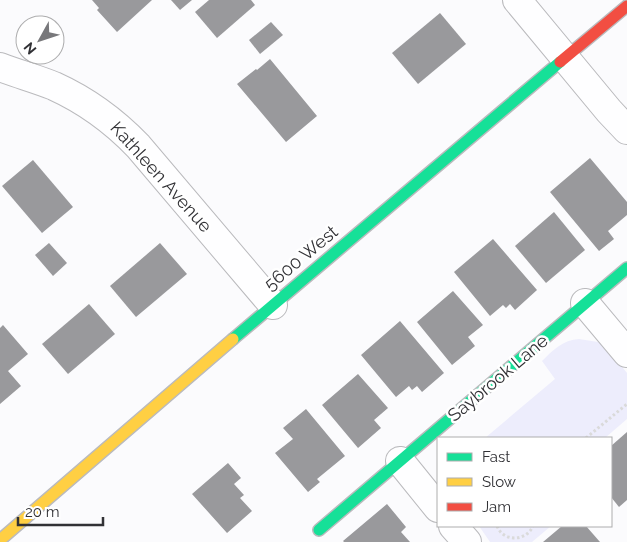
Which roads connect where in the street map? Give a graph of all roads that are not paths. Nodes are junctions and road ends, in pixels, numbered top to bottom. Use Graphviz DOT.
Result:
graph roads {
  1 [pos="517,0"];
  2 [pos="627,6"];
  3 [pos="566,58"];
  4 [pos="0,67"];
  5 [pos="627,130"];
  6 [pos="627,268"];
  7 [pos="585,304"];
  8 [pos="273,305"];
  9 [pos="627,353"];
  10 [pos="400,461"];
  11 [pos="437,507"];
  12 [pos="454,527"];
  13 [pos="319,530"];
  14 [pos="0,540"];
  15 [pos="467,542"];
  1 -- 3 [label="street"];
  2 -- 3 [label="main road, 5600 West"];
  3 -- 5 [label="street"];
  3 -- 8 [label="main road, 5600 West"];
  4 -- 8 [label="street, Kathleen Avenue"];
  6 -- 7 [label="main road, Saybrook Lane"];
  7 -- 9 [label="street"];
  7 -- 10 [label="main road, Saybrook Lane"];
  8 -- 14 [label="main road, 5600 West"];
  10 -- 11 [label="street"];
  10 -- 13 [label="main road, Saybrook Lane"];
  12 -- 15 [label="street"];
}
